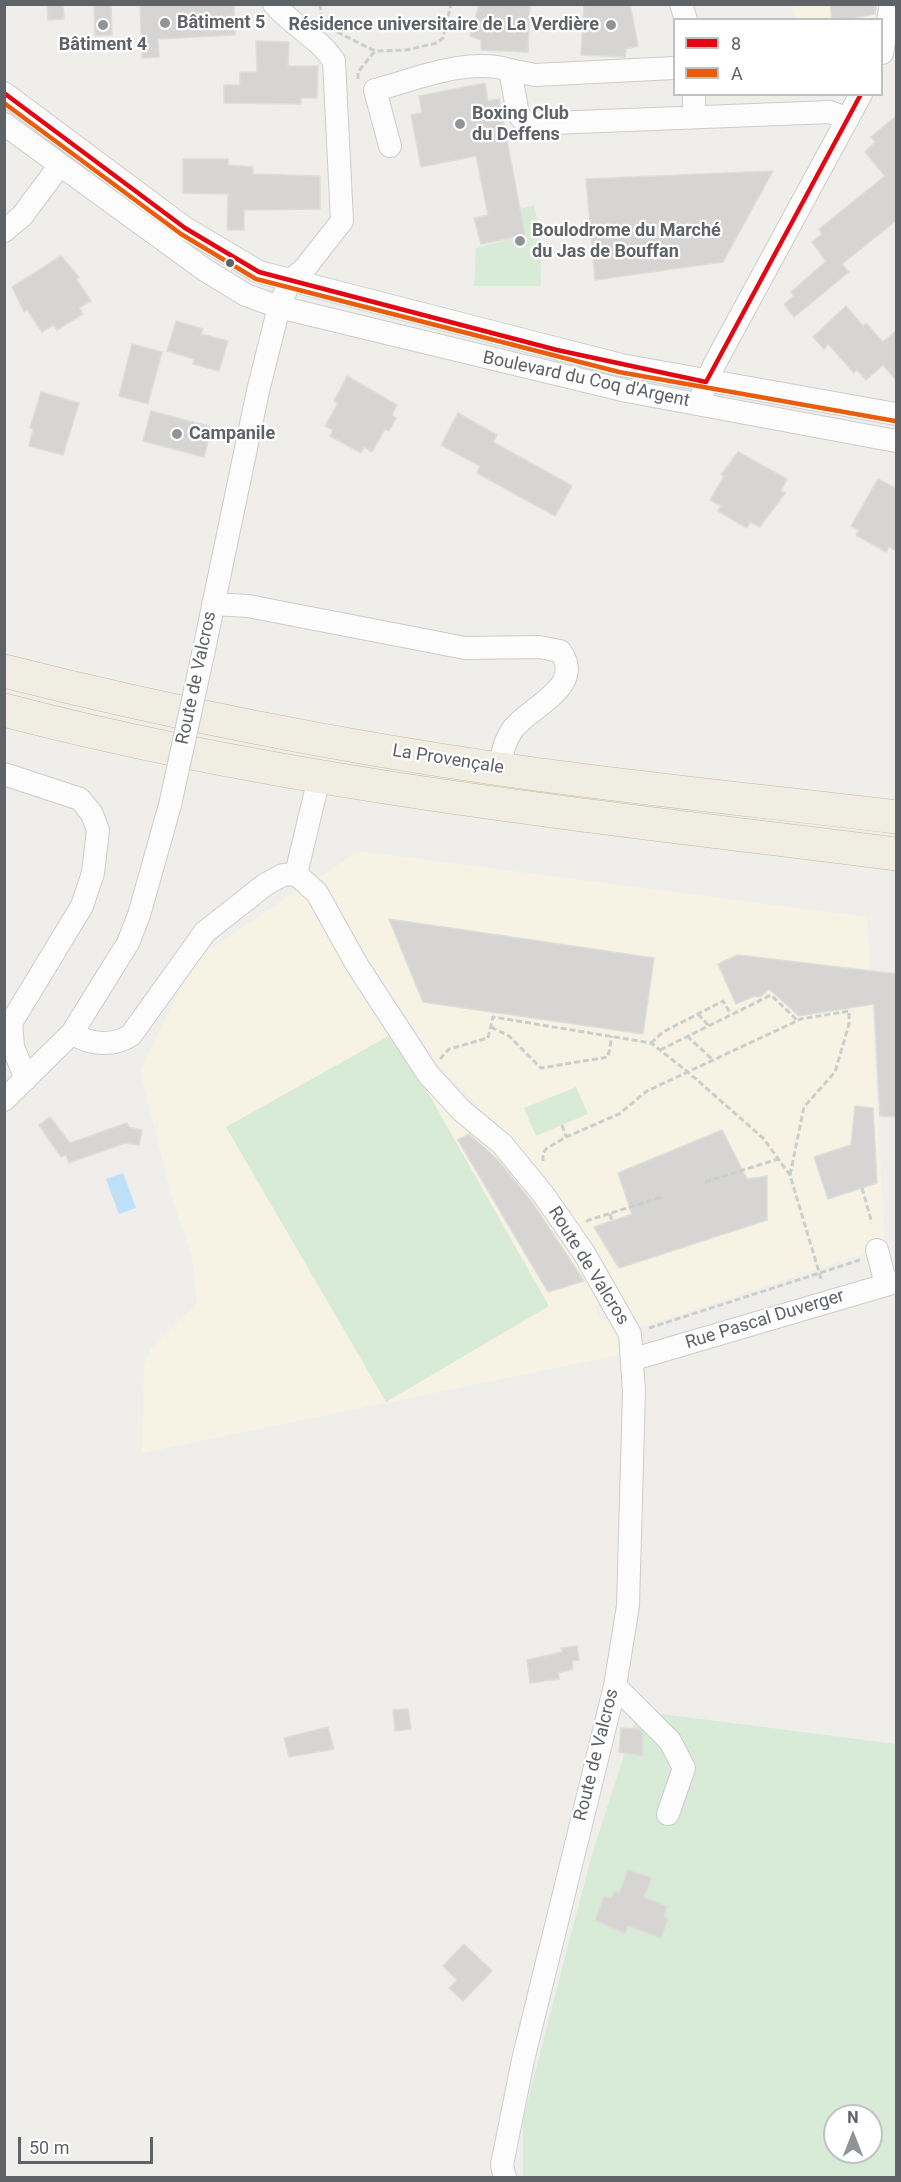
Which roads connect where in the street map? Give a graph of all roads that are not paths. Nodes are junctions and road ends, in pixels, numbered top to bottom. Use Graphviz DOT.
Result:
graph roads {
  1 [pos="274,4"];
  2 [pos="891,4"];
  3 [pos="897,35"];
  4 [pos="883,49"];
  5 [pos="883,54"];
  6 [pos="673,68"];
  7 [pos="510,70"];
  8 [pos="4,93"];
  9 [pos="860,96"];
  10 [pos="694,105"];
  11 [pos="848,119"];
  12 [pos="4,124"];
  13 [pos="390,146"];
  14 [pos="60,165"];
  15 [pos="4,231"];
  16 [pos="290,281"];
  17 [pos="279,307"];
  18 [pos="706,382"];
  19 [pos="699,405"];
  20 [pos="897,414"];
  21 [pos="897,441"];
  22 [pos="213,604"];
  23 [pos="4,671"];
  24 [pos="4,710"];
  25 [pos="498,769"];
  26 [pos="4,774"];
  27 [pos="319,778"];
  28 [pos="578,779"];
  29 [pos="897,806"];
  30 [pos="897,817"];
  31 [pos="897,854"];
  32 [pos="296,874"];
  33 [pos="72,1033"];
  34 [pos="26,1079"];
  35 [pos="4,1100"];
  36 [pos="878,1252"];
  37 [pos="891,1283"];
  38 [pos="634,1359"];
  39 [pos="615,1686"];
  40 [pos="668,1814"];
  41 [pos="505,2178"];
  1 -- 16 [label="street"];
  2 -- 4 [label="street"];
  3 -- 5 [label="street"];
  6 -- 7 [label="street"];
  7 -- 10 [label="street"];
  7 -- 13 [label="street"];
  8 -- 16 [label="street, Boulevard du Coq d'Argent"];
  9 -- 11 [label="street"];
  10 -- 11 [label="street"];
  11 -- 18 [label="street"];
  12 -- 14 [label="street, Boulevard du Coq d'Argent"];
  14 -- 15 [label="street"];
  14 -- 17 [label="street, Boulevard du Coq d'Argent"];
  16 -- 17 [label="street, Route de Valcros"];
  16 -- 18 [label="street, Boulevard du Coq d'Argent"];
  17 -- 19 [label="street, Boulevard du Coq d'Argent"];
  17 -- 22 [label="street, Route de Valcros"];
  18 -- 19 [label="street"];
  18 -- 20 [label="street, Boulevard du Coq d'Argent"];
  19 -- 21 [label="street, Boulevard du Coq d'Argent"];
  22 -- 25 [label="street"];
  22 -- 33 [label="street, Route de Valcros, bridge"];
  23 -- 25 [label="highway, La Provençale"];
  24 -- 27 [label="highway, La Provençale"];
  25 -- 28 [label="highway, La Provençale"];
  26 -- 34 [label="street"];
  27 -- 31 [label="highway, La Provençale"];
  27 -- 32 [label="street"];
  28 -- 29 [label="highway"];
  28 -- 30 [label="highway, La Provençale"];
  32 -- 33 [label="street"];
  32 -- 38 [label="street, Route de Valcros"];
  33 -- 34 [label="street, Route de Valcros"];
  34 -- 35 [label="street, Route de Valcros"];
  36 -- 37 [label="street"];
  37 -- 38 [label="street, Rue Pascal Duverger"];
  38 -- 39 [label="street, Route de Valcros"];
  39 -- 40 [label="street"];
  39 -- 41 [label="street, Route de Valcros"];
}
